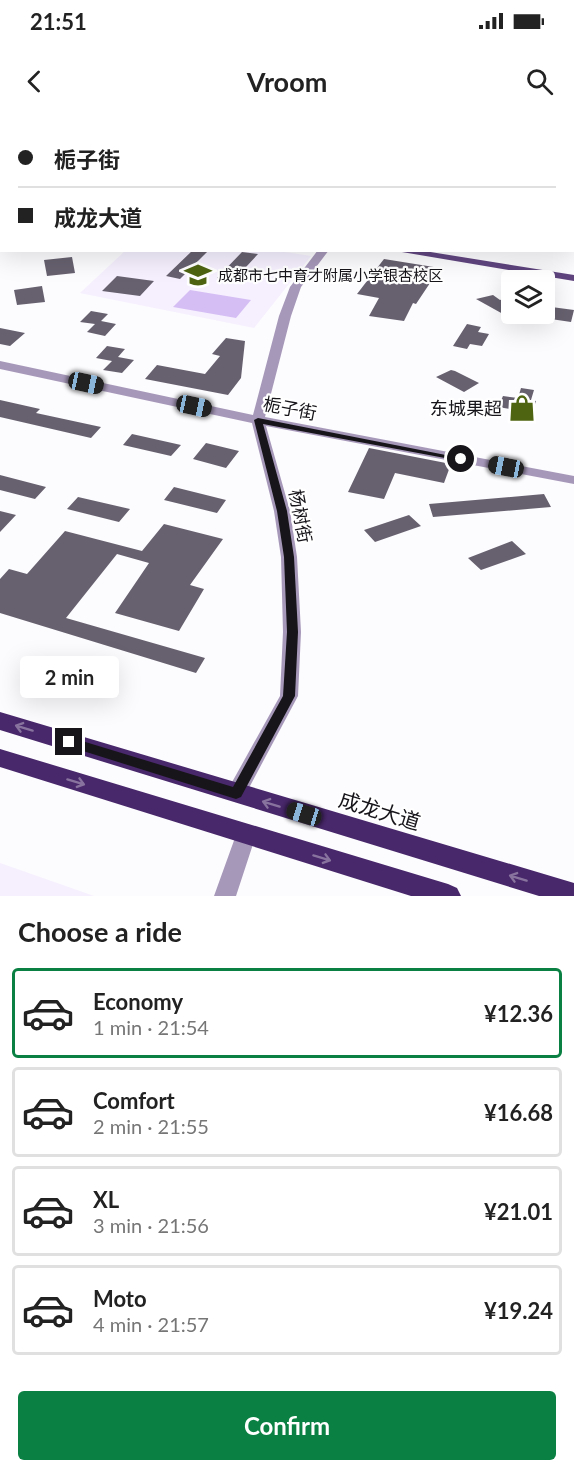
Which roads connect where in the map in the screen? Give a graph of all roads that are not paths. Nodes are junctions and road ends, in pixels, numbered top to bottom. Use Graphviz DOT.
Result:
graph roads {
  1 [pos="322,252"];
  2 [pos="408,252"];
  3 [pos="460,252"];
  4 [pos="574,270"];
  5 [pos="574,278"];
  6 [pos="0,364"];
  7 [pos="258,420"];
  8 [pos="574,480"];
  9 [pos="0,721"];
  10 [pos="0,758"];
  11 [pos="236,794"];
  12 [pos="246,835"];
  13 [pos="574,895"];
  14 [pos="225,896"];
  15 [pos="447,896"];
  1 -- 7 [label="street, 杨树街"];
  2 -- 5 [label="main road"];
  3 -- 4 [label="main road"];
  6 -- 7 [label="street, 栀子街"];
  7 -- 8 [label="street, 栀子街"];
  7 -- 11 [label="street, 杨树街"];
  11 -- 9 [label="highway, 成龙大道, one-way"];
  10 -- 12 [label="highway, one-way"];
  13 -- 11 [label="highway, 成龙大道, one-way"];
  12 -- 14 [label="street"];
  12 -- 15 [label="highway, one-way"];
}
